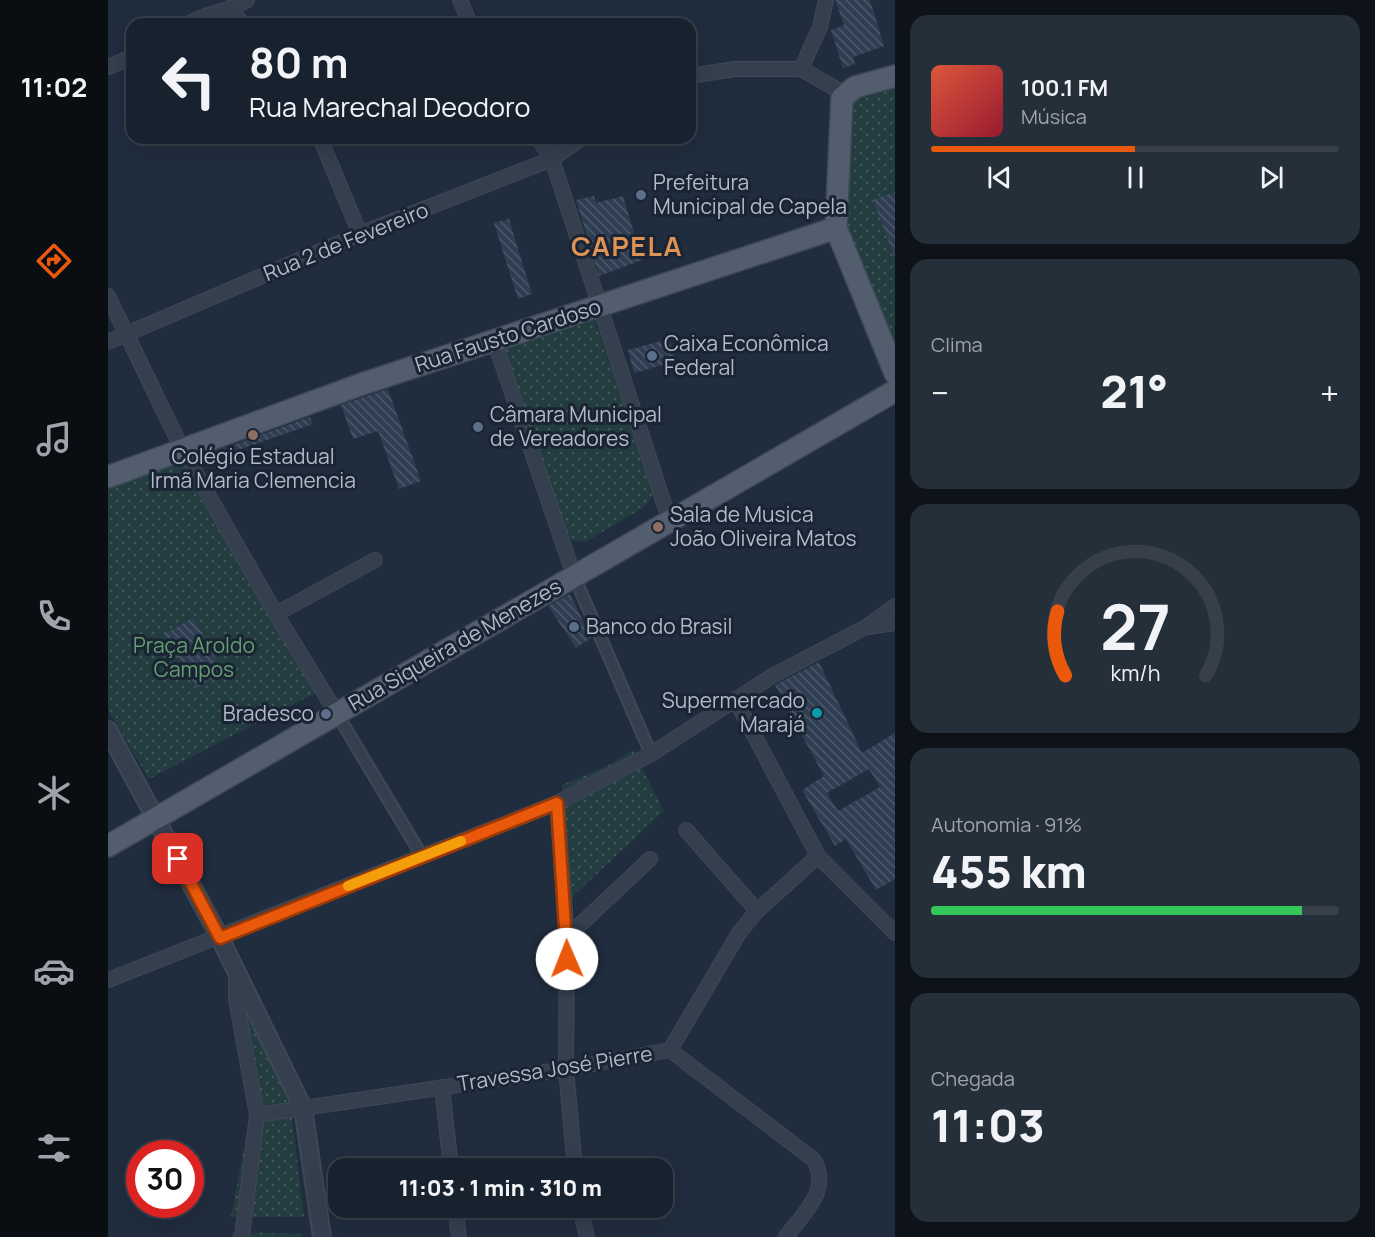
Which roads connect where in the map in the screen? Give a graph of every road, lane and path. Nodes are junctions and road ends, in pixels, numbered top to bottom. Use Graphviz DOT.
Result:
graph roads {
  1 [pos="247,0"];
  2 [pos="460,0"];
  3 [pos="826,0"];
  4 [pos="232,10"];
  5 [pos="200,18"];
  6 [pos="238,18"];
  7 [pos="468,18"];
  8 [pos="126,60"];
  9 [pos="108,67"];
  10 [pos="801,69"];
  11 [pos="696,75"];
  12 [pos="895,76"];
  13 [pos="845,94"];
  14 [pos="322,144"];
  15 [pos="541,144"];
  16 [pos="573,144"];
  17 [pos="552,159"];
  18 [pos="836,228"];
  19 [pos="360,234"];
  20 [pos="108,296"];
  21 [pos="601,306"];
  22 [pos="126,334"];
  23 [pos="494,340"];
  24 [pos="108,342"];
  25 [pos="895,373"];
  26 [pos="895,391"];
  27 [pos="182,449"];
  28 [pos="108,477"];
  29 [pos="669,519"];
  30 [pos="375,560"];
  31 [pos="573,576"];
  32 [pos="895,606"];
  33 [pos="276,614"];
  34 [pos="895,623"];
  35 [pos="866,627"];
  36 [pos="735,699"];
  37 [pos="337,714"];
  38 [pos="108,730"];
  39 [pos="651,754"];
  40 [pos="557,803"];
  41 [pos="157,819"];
  42 [pos="686,830"];
  43 [pos="108,846"];
  44 [pos="422,856"];
  45 [pos="818,856"];
  46 [pos="650,859"];
  47 [pos="757,911"];
  48 [pos="895,933"];
  49 [pos="567,937"];
  50 [pos="220,938"];
  51 [pos="236,970"];
  52 [pos="108,980"];
  53 [pos="670,1050"];
  54 [pos="566,1070"];
  55 [pos="442,1087"];
  56 [pos="303,1108"];
  57 [pos="258,1115"];
  58 [pos="450,1158"];
  59 [pos="574,1158"];
  60 [pos="456,1218"];
  61 [pos="582,1218"];
  62 [pos="242,1237"];
  63 [pos="322,1237"];
  64 [pos="459,1237"];
  65 [pos="587,1237"];
  66 [pos="786,1237"];
  1 -- 4 [label="street"];
  2 -- 7 [label="street"];
  3 -- 10 [label="street"];
  4 -- 5 [label="street"];
  4 -- 6 [label="street"];
  8 -- 9 [label="street"];
  10 -- 11 [label="street"];
  10 -- 13 [label="street"];
  12 -- 13 [label="main road"];
  13 -- 18 [label="main road"];
  14 -- 19 [label="street"];
  15 -- 17 [label="street"];
  16 -- 17 [label="street, Rua 2 de Fevereiro"];
  17 -- 19 [label="street, Rua 2 de Fevereiro"];
  17 -- 21 [label="street"];
  18 -- 21 [label="main road, Rua Fausto Cardoso"];
  18 -- 25 [label="main road"];
  19 -- 22 [label="street, Rua 2 de Fevereiro"];
  20 -- 22 [label="street"];
  21 -- 23 [label="main road, Rua Fausto Cardoso"];
  21 -- 29 [label="street"];
  22 -- 24 [label="street, Rua 2 de Fevereiro"];
  22 -- 27 [label="street"];
  23 -- 27 [label="main road, Rua Fausto Cardoso"];
  23 -- 31 [label="street"];
  26 -- 29 [label="main road, Rua Siqueira de Menezes"];
  27 -- 28 [label="main road"];
  27 -- 33 [label="street"];
  29 -- 31 [label="main road, Rua Siqueira de Menezes"];
  30 -- 33 [label="street"];
  31 -- 37 [label="main road, Rua Siqueira de Menezes"];
  31 -- 39 [label="street"];
  32 -- 35 [label="street"];
  33 -- 37 [label="street"];
  34 -- 35 [label="street"];
  35 -- 36 [label="street"];
  36 -- 39 [label="street"];
  36 -- 45 [label="street"];
  37 -- 41 [label="main road"];
  37 -- 44 [label="street"];
  38 -- 41 [label="street"];
  39 -- 40 [label="street"];
  40 -- 44 [label="street"];
  40 -- 49 [label="street"];
  41 -- 43 [label="main road"];
  41 -- 50 [label="street"];
  42 -- 47 [label="street"];
  44 -- 50 [label="street"];
  45 -- 47 [label="street, Travessa José Pierre"];
  45 -- 48 [label="street"];
  46 -- 49 [label="street"];
  47 -- 53 [label="street, Travessa José Pierre"];
  49 -- 54 [label="street"];
  50 -- 51 [label="street"];
  50 -- 52 [label="street"];
  51 -- 56 [label="street"];
  51 -- 57 [label="street"];
  53 -- 54 [label="street, Travessa José Pierre"];
  53 -- 66 [label="street"];
  54 -- 55 [label="street, Travessa José Pierre"];
  54 -- 59 [label="street"];
  55 -- 56 [label="street, Travessa José Pierre"];
  55 -- 58 [label="street"];
  56 -- 57 [label="street, Travessa José Pierre"];
  56 -- 63 [label="street"];
  57 -- 62 [label="street"];
  60 -- 64 [label="street"];
  61 -- 65 [label="street"];
}
